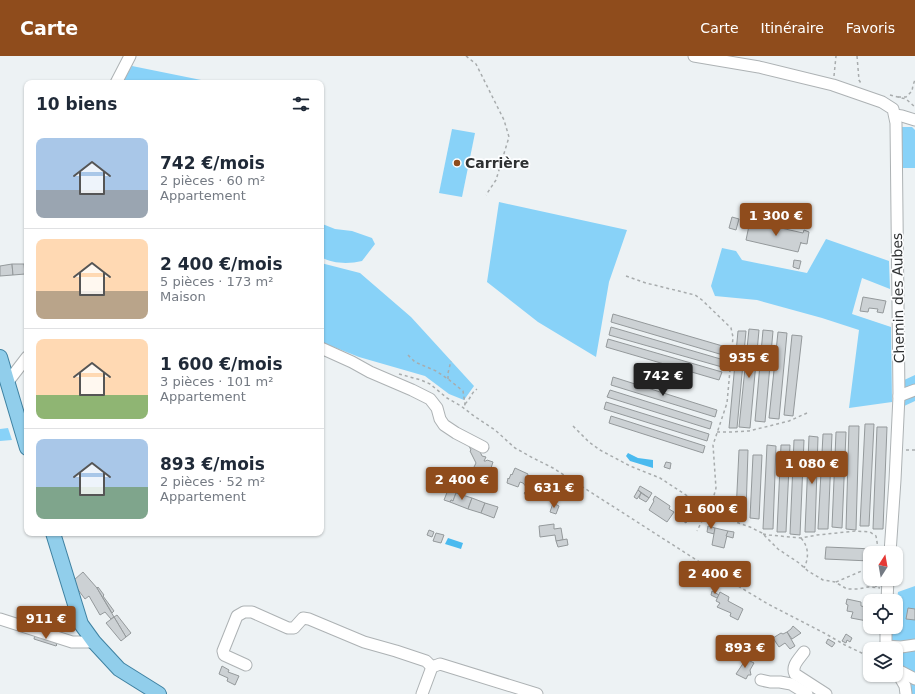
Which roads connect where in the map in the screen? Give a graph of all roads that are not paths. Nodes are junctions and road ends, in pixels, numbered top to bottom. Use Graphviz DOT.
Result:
graph roads {
  1 [pos="130,56"];
  2 [pos="694,56"];
  3 [pos="118,80"];
  4 [pos="895,115"];
  5 [pos="915,120"];
  6 [pos="324,349"];
  7 [pos="0,358"];
  8 [pos="24,361"];
  9 [pos="8,384"];
  10 [pos="915,390"];
  11 [pos="899,396"];
  12 [pos="24,438"];
  13 [pos="483,447"];
  14 [pos="54,536"];
  15 [pos="890,546"];
  16 [pos="0,619"];
  17 [pos="94,642"];
  18 [pos="915,645"];
  19 [pos="903,647"];
  20 [pos="804,652"];
  21 [pos="246,665"];
  22 [pos="432,667"];
  23 [pos="903,674"];
  24 [pos="761,680"];
  25 [pos="915,680"];
  26 [pos="903,682"];
  27 [pos="159,694"];
  28 [pos="422,694"];
  29 [pos="537,694"];
  30 [pos="807,694"];
  31 [pos="826,694"];
  32 [pos="906,694"];
  1 -- 3 [label="street"];
  2 -- 4 [label="street"];
  4 -- 5 [label="street"];
  4 -- 11 [label="street, Chemin des Aubes"];
  6 -- 13 [label="street"];
  7 -- 9 [label="main road"];
  8 -- 9 [label="street"];
  9 -- 12 [label="main road"];
  10 -- 11 [label="street"];
  11 -- 15 [label="street, Chemin des Aubes"];
  14 -- 17 [label="main road"];
  16 -- 17 [label="street"];
  17 -- 27 [label="main road"];
  18 -- 19 [label="street"];
  20 -- 31 [label="street"];
  21 -- 22 [label="street"];
  22 -- 28 [label="street"];
  22 -- 29 [label="street"];
  23 -- 25 [label="street"];
  24 -- 30 [label="street"];
  26 -- 32 [label="street"];
}
